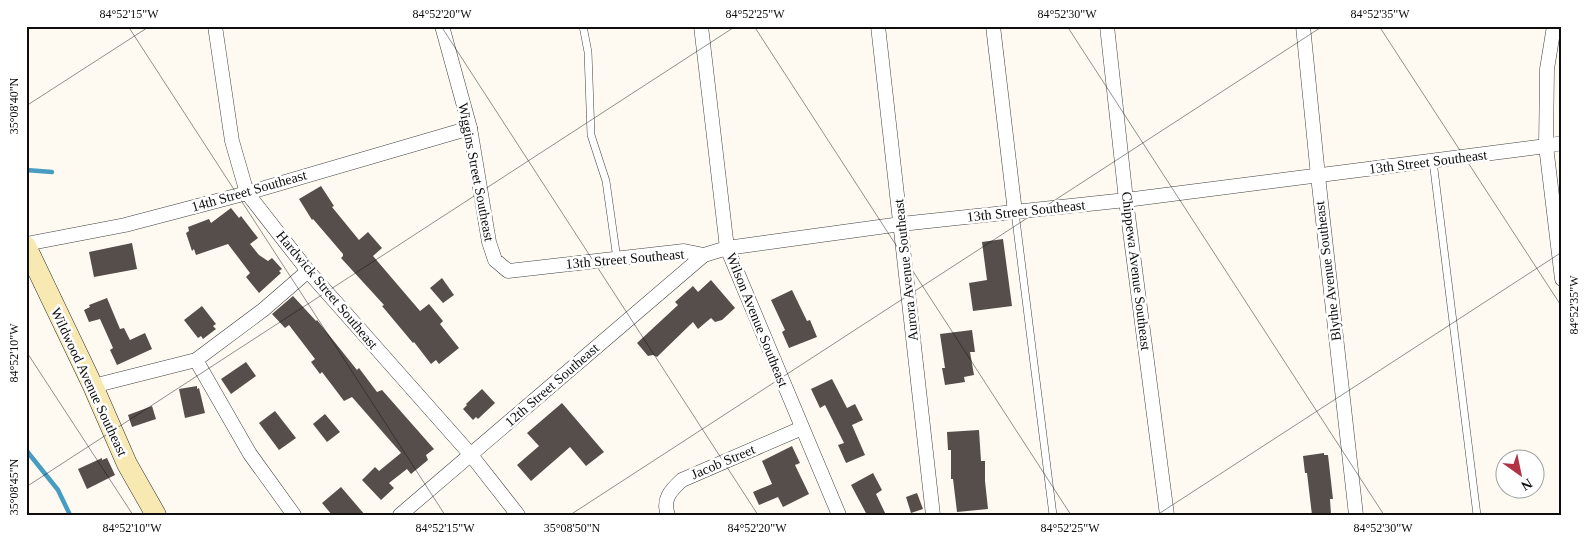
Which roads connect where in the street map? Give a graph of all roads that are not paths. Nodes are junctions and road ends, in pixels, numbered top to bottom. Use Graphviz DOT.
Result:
graph roads {
  1 [pos="215,26"];
  2 [pos="442,26"];
  3 [pos="583,26"];
  4 [pos="701,26"];
  5 [pos="878,26"];
  6 [pos="993,26"];
  7 [pos="1107,26"];
  8 [pos="1303,26"];
  9 [pos="1554,26"];
  10 [pos="470,128"];
  11 [pos="1562,143"];
  12 [pos="1546,146"];
  13 [pos="1433,161"];
  14 [pos="1318,176"];
  15 [pos="247,193"];
  16 [pos="1126,200"];
  17 [pos="1015,212"];
  18 [pos="901,224"];
  19 [pos="26,245"];
  20 [pos="727,248"];
  21 [pos="704,255"];
  22 [pos="617,258"];
  23 [pos="495,260"];
  24 [pos="308,271"];
  25 [pos="1562,280"];
  26 [pos="196,360"];
  27 [pos="93,386"];
  28 [pos="802,428"];
  29 [pos="471,455"];
  30 [pos="156,515"];
  31 [pos="294,515"];
  32 [pos="400,515"];
  33 [pos="518,515"];
  34 [pos="668,515"];
  35 [pos="839,515"];
  36 [pos="933,515"];
  37 [pos="1053,515"];
  38 [pos="1167,515"];
  39 [pos="1356,515"];
  40 [pos="1477,515"];
  1 -- 15 [label="street, Hardwick Street Southeast"];
  2 -- 10 [label="street, Wiggins Street Southeast"];
  3 -- 22 [label="lane"];
  4 -- 20 [label="street, Wilson Avenue Southeast"];
  5 -- 18 [label="street, Aurora Avenue Southeast"];
  6 -- 17 [label="street"];
  7 -- 16 [label="street, Chippewa Avenue Southeast"];
  8 -- 14 [label="street, Blythe Avenue Southeast"];
  9 -- 12 [label="street"];
  10 -- 15 [label="street, 14th Street Southeast"];
  10 -- 23 [label="street, Wiggins Street Southeast"];
  11 -- 12 [label="street, 13th Street Southeast"];
  12 -- 13 [label="street, 13th Street Southeast"];
  12 -- 25 [label="street"];
  13 -- 14 [label="street, 13th Street Southeast"];
  13 -- 40 [label="lane"];
  14 -- 16 [label="street, 13th Street Southeast"];
  14 -- 39 [label="street, Blythe Avenue Southeast"];
  15 -- 19 [label="street, 14th Street Southeast"];
  15 -- 24 [label="street, Hardwick Street Southeast"];
  16 -- 17 [label="street, 13th Street Southeast"];
  16 -- 38 [label="street, Chippewa Avenue Southeast"];
  17 -- 18 [label="street, 13th Street Southeast"];
  17 -- 37 [label="lane"];
  18 -- 20 [label="street, 13th Street Southeast"];
  18 -- 36 [label="street, Aurora Avenue Southeast"];
  19 -- 27 [label="main road, Wildwood Avenue Southeast"];
  20 -- 21 [label="street, 13th Street Southeast"];
  20 -- 28 [label="street, Wilson Avenue Southeast"];
  21 -- 22 [label="street, 13th Street Southeast"];
  21 -- 29 [label="street, 12th Street Southeast"];
  22 -- 23 [label="street, 13th Street Southeast"];
  24 -- 26 [label="street"];
  24 -- 29 [label="street, Hardwick Street Southeast"];
  26 -- 27 [label="street"];
  26 -- 31 [label="street"];
  27 -- 30 [label="main road, Wildwood Avenue Southeast"];
  28 -- 34 [label="street, Jacob Street"];
  28 -- 35 [label="street, Wilson Avenue Southeast"];
  29 -- 32 [label="street, 12th Street Southeast"];
  29 -- 33 [label="street, Hardwick Street Southeast"];
}
